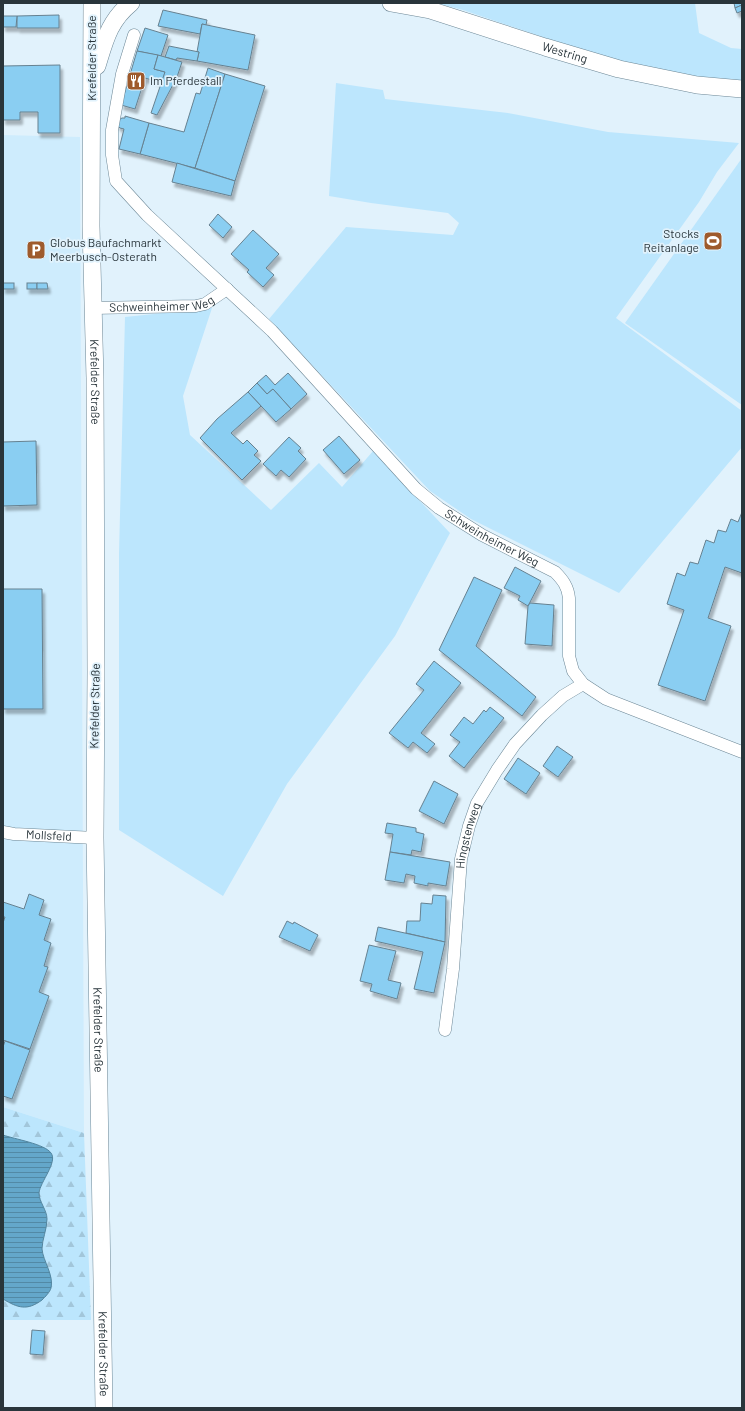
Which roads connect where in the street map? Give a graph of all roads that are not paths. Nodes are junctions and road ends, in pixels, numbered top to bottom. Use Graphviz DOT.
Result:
graph roads {
  1 [pos="92,3"];
  2 [pos="131,3"];
  3 [pos="391,3"];
  4 [pos="134,35"];
  5 [pos="92,83"];
  6 [pos="742,89"];
  7 [pos="226,289"];
  8 [pos="93,308"];
  9 [pos="583,684"];
  10 [pos="742,752"];
  11 [pos="3,832"];
  12 [pos="95,838"];
  13 [pos="445,1030"];
  14 [pos="104,1408"];
  1 -- 5 [label="main road, Krefelder Straße"];
  2 -- 5 [label="main road"];
  3 -- 6 [label="main road, Westring"];
  4 -- 7 [label="street, Schweinheimer Weg"];
  5 -- 8 [label="main road, Krefelder Straße"];
  7 -- 8 [label="street, Schweinheimer Weg"];
  7 -- 9 [label="street, Schweinheimer Weg"];
  8 -- 12 [label="main road, Krefelder Straße"];
  9 -- 10 [label="street, Schweinheimer Weg"];
  9 -- 13 [label="street, Hingstenweg"];
  11 -- 12 [label="street, Mollsfeld"];
  12 -- 14 [label="main road, Krefelder Straße"];
}
